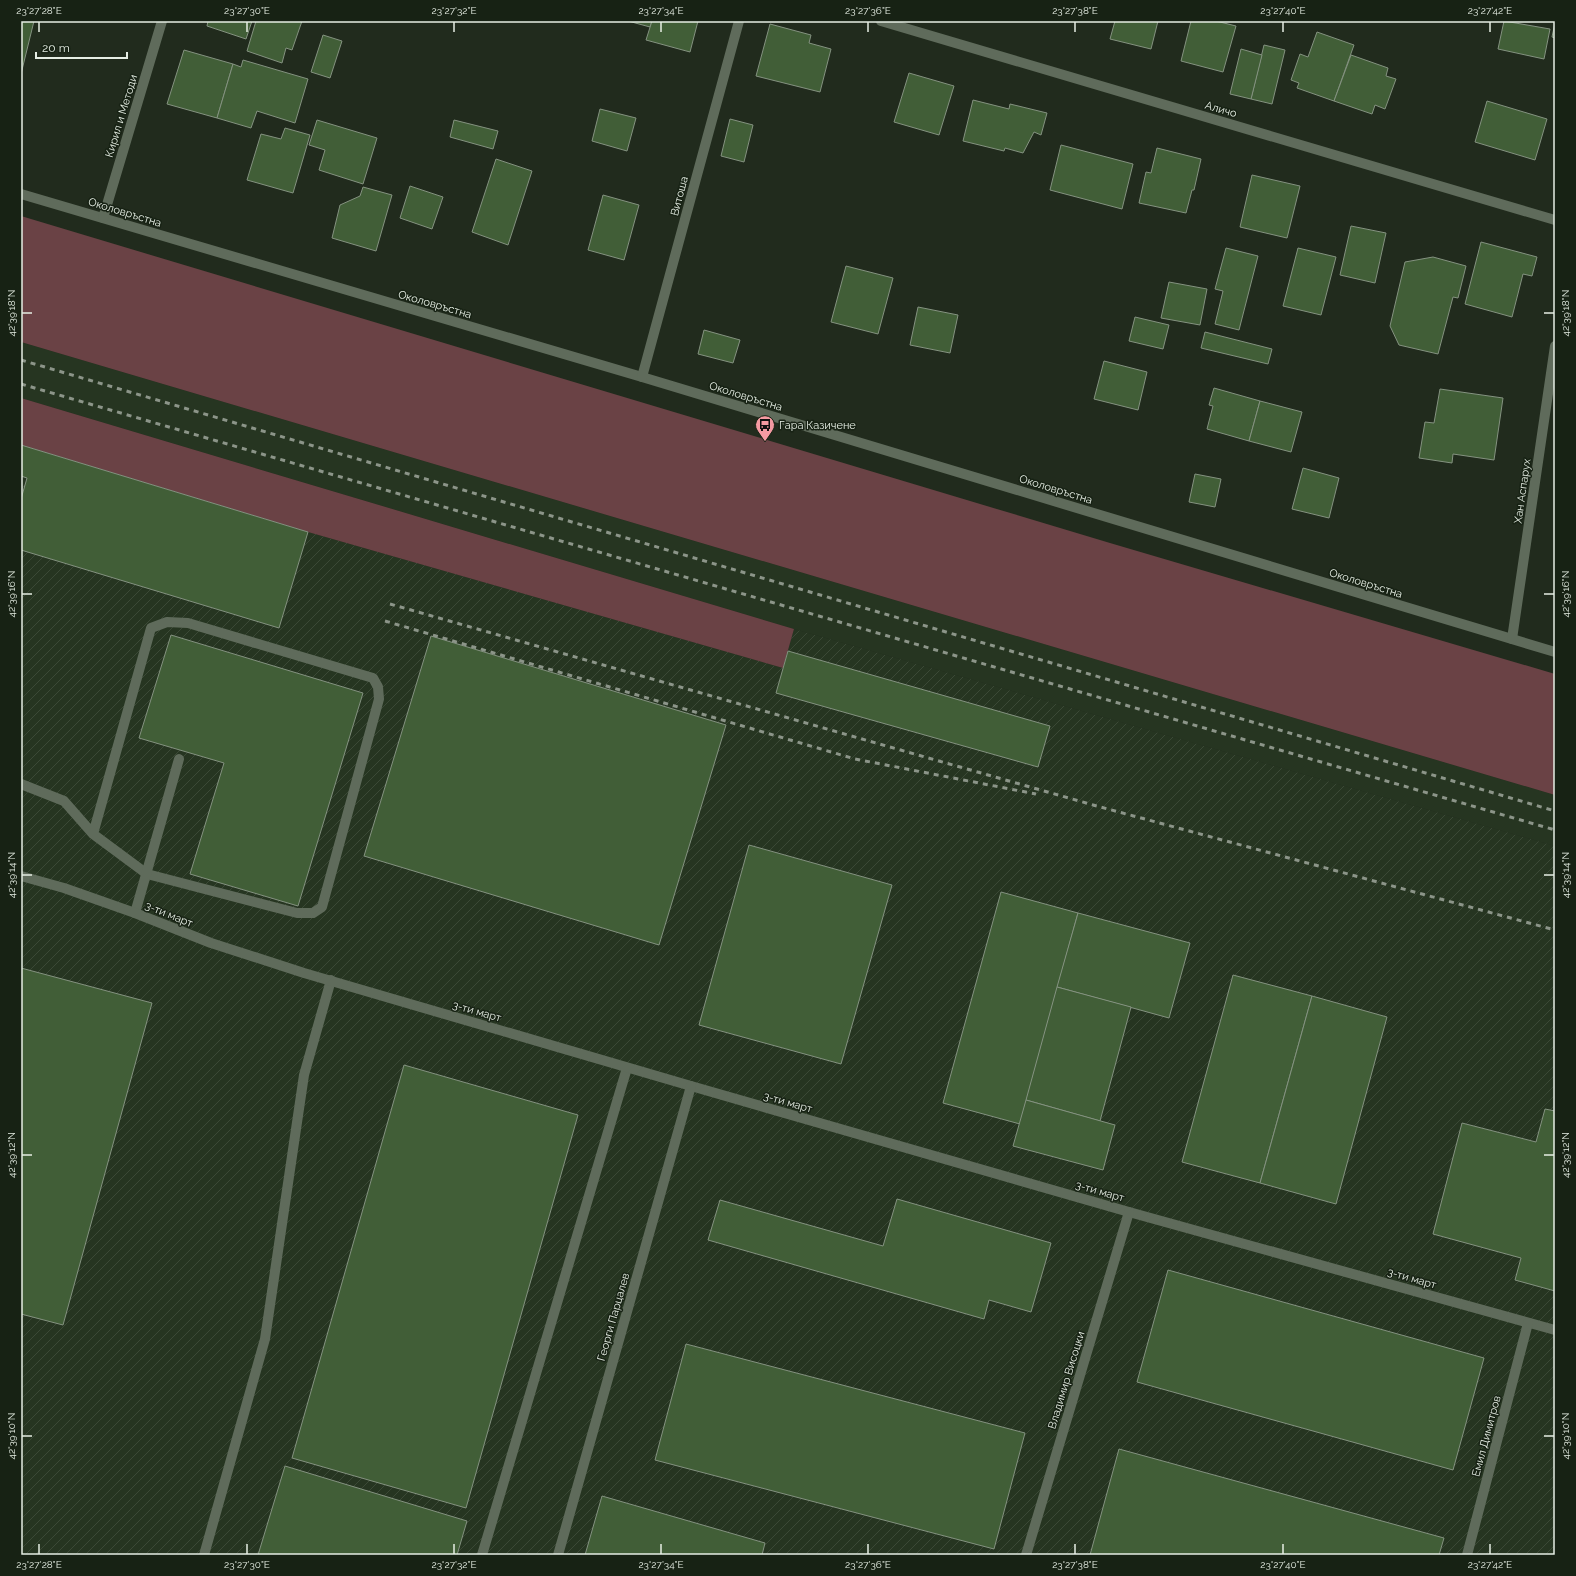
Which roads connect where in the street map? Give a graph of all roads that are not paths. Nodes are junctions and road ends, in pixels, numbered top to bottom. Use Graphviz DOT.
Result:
graph roads {
  1 [pos="162,21"];
  2 [pos="739,21"];
  3 [pos="881,21"];
  4 [pos="21,194"];
  5 [pos="103,218"];
  6 [pos="1555,220"];
  7 [pos="1555,346"];
  8 [pos="642,377"];
  9 [pos="1512,639"];
  10 [pos="1555,652"];
  11 [pos="179,759"];
  12 [pos="21,784"];
  13 [pos="93,834"];
  14 [pos="147,874"];
  15 [pos="21,876"];
  16 [pos="135,914"];
  17 [pos="331,980"];
  18 [pos="627,1068"];
  19 [pos="691,1086"];
  20 [pos="1129,1212"];
  21 [pos="1528,1323"];
  22 [pos="1555,1330"];
  23 [pos="204,1555"];
  24 [pos="482,1555"];
  25 [pos="558,1555"];
  26 [pos="1026,1555"];
  27 [pos="1467,1555"];
  1 -- 5 [label="street, Кирил и Методи"];
  2 -- 8 [label="street, Витоша"];
  3 -- 6 [label="street, Аличо"];
  4 -- 5 [label="street, Околовръстна"];
  5 -- 8 [label="street, Околовръстна"];
  7 -- 9 [label="street, Хан Аспарух"];
  8 -- 9 [label="street, Околовръстна"];
  9 -- 10 [label="street, Околовръстна"];
  11 -- 14 [label="street"];
  12 -- 13 [label="street"];
  13 -- 14 [label="street"];
  13 -- 14 [label="street"];
  14 -- 16 [label="street"];
  15 -- 16 [label="street, 3-ти март"];
  16 -- 17 [label="street, 3-ти март"];
  17 -- 18 [label="street, 3-ти март"];
  17 -- 23 [label="street"];
  18 -- 19 [label="street, 3-ти март"];
  18 -- 24 [label="street"];
  19 -- 20 [label="street, 3-ти март"];
  19 -- 25 [label="street, Георги Парцалев"];
  20 -- 21 [label="street, 3-ти март"];
  20 -- 26 [label="street, Владимир Висоцки"];
  21 -- 22 [label="street, 3-ти март"];
  21 -- 27 [label="street, Емил Димитров"];
}
